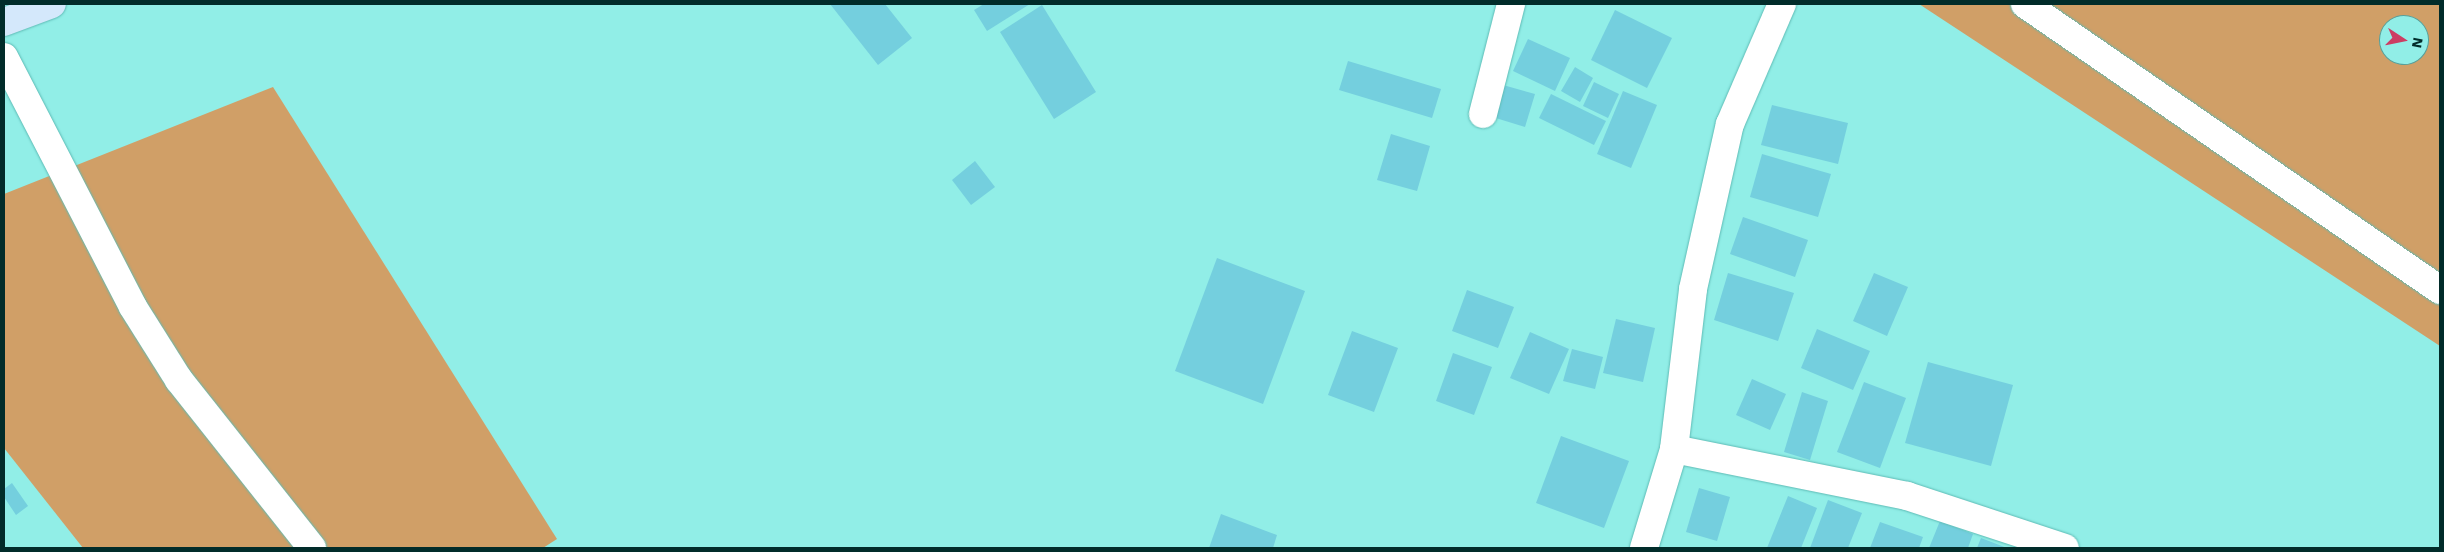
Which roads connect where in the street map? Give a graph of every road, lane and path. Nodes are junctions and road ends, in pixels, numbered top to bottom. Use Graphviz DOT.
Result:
graph roads {
  1 [pos="52,4"];
  2 [pos="1510,4"];
  3 [pos="1782,4"];
  4 [pos="2025,4"];
  5 [pos="4,22"];
  6 [pos="4,57"];
  7 [pos="1483,114"];
  8 [pos="2440,290"];
  9 [pos="1674,448"];
  10 [pos="312,548"];
  11 [pos="1644,548"];
  12 [pos="2065,548"];
  1 -- 5 [label="main road"];
  2 -- 7 [label="street"];
  3 -- 9 [label="street"];
  4 -- 8 [label="street"];
  6 -- 10 [label="street"];
  9 -- 11 [label="street"];
  9 -- 12 [label="street"];
}
